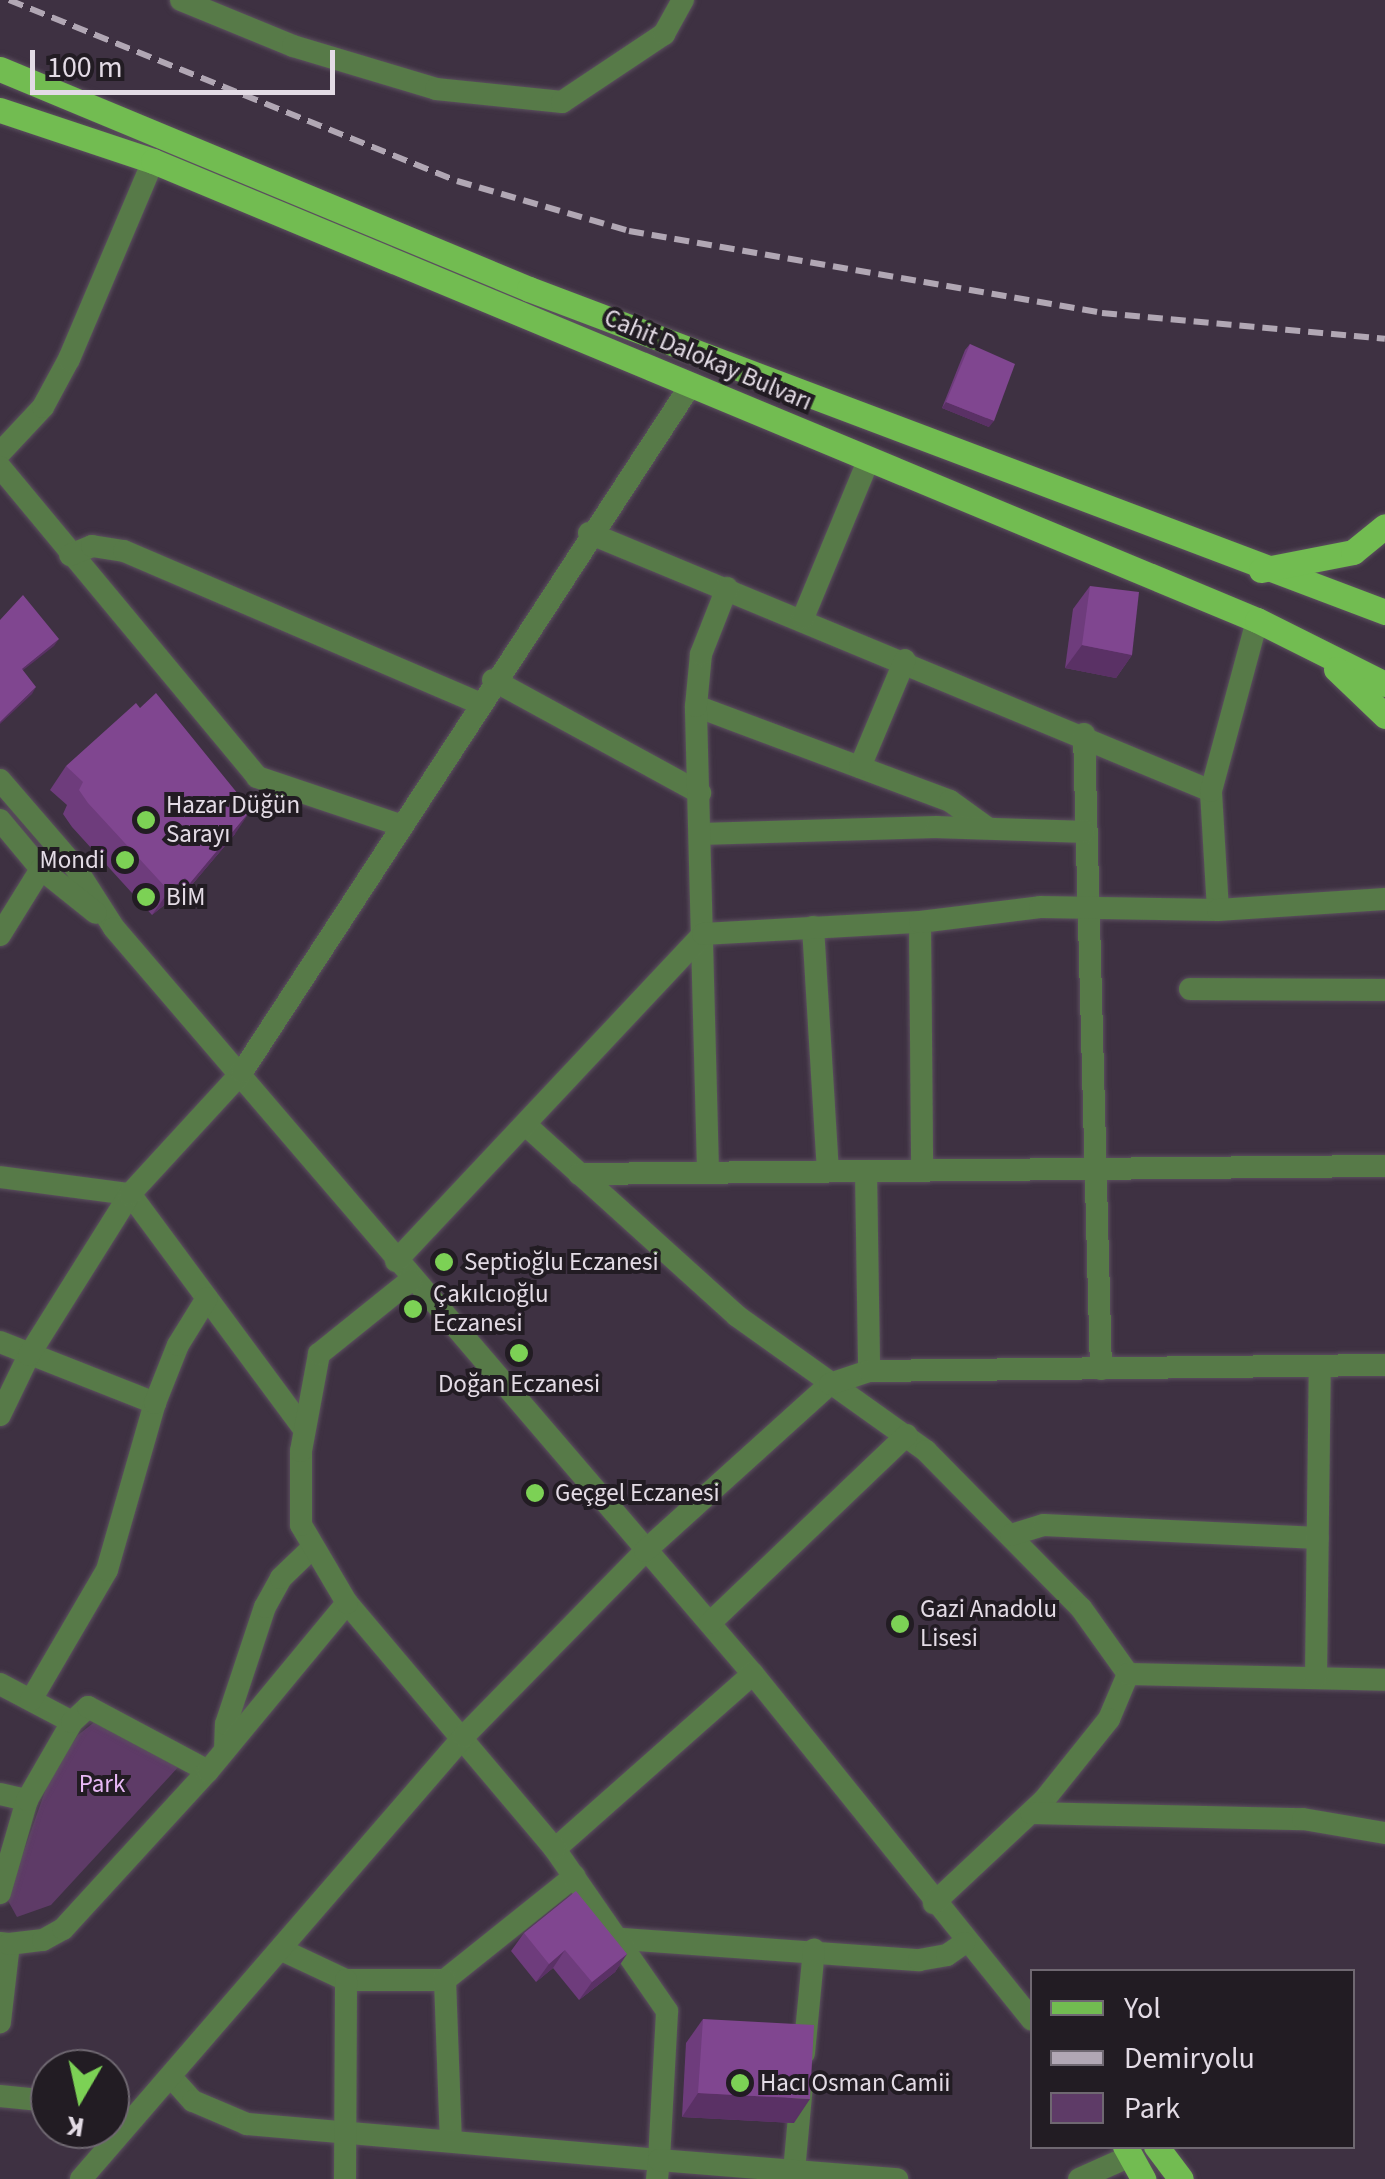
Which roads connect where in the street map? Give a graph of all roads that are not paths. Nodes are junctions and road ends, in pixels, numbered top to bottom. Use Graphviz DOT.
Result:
graph roads {
  1 [pos="181,0"];
  2 [pos="684,0"];
  3 [pos="0,68"];
  4 [pos="0,110"];
  5 [pos="152,160"];
  6 [pos="690,386"];
  7 [pos="0,453"];
  8 [pos="869,459"];
  9 [pos="0,468"];
  10 [pos="1385,526"];
  11 [pos="589,533"];
  12 [pos="70,555"];
  13 [pos="1261,570"];
  14 [pos="726,588"];
  15 [pos="1385,612"];
  16 [pos="802,618"];
  17 [pos="1258,620"];
  18 [pos="1318,652"];
  19 [pos="905,660"];
  20 [pos="493,680"];
  21 [pos="1385,684"];
  22 [pos="478,703"];
  23 [pos="696,706"];
  24 [pos="1385,716"];
  25 [pos="1084,734"];
  26 [pos="860,767"];
  27 [pos="0,780"];
  28 [pos="1212,791"];
  29 [pos="700,794"];
  30 [pos="0,820"];
  31 [pos="400,825"];
  32 [pos="986,827"];
  33 [pos="1084,832"];
  34 [pos="700,834"];
  35 [pos="41,869"];
  36 [pos="1385,899"];
  37 [pos="1089,905"];
  38 [pos="1218,910"];
  39 [pos="920,922"];
  40 [pos="813,927"];
  41 [pos="114,928"];
  42 [pos="703,934"];
  43 [pos="0,935"];
  44 [pos="1190,990"];
  45 [pos="1385,990"];
  46 [pos="242,1072"];
  47 [pos="528,1127"];
  48 [pos="1385,1166"];
  49 [pos="708,1170"];
  50 [pos="828,1171"];
  51 [pos="866,1171"];
  52 [pos="922,1171"];
  53 [pos="1096,1172"];
  54 [pos="579,1174"];
  55 [pos="0,1177"];
  56 [pos="130,1194"];
  57 [pos="396,1260"];
  58 [pos="411,1280"];
  59 [pos="207,1298"];
  60 [pos="0,1342"];
  61 [pos="29,1355"];
  62 [pos="1320,1366"];
  63 [pos="1385,1366"];
  64 [pos="1101,1369"];
  65 [pos="869,1371"];
  66 [pos="830,1384"];
  67 [pos="155,1403"];
  68 [pos="0,1415"];
  69 [pos="303,1428"];
  70 [pos="908,1435"];
  71 [pos="1011,1535"];
  72 [pos="1318,1538"];
  73 [pos="311,1549"];
  74 [pos="645,1551"];
  75 [pos="347,1604"];
  76 [pos="710,1623"];
  77 [pos="753,1674"];
  78 [pos="1128,1674"];
  79 [pos="1316,1676"];
  80 [pos="1385,1680"];
  81 [pos="0,1684"];
  82 [pos="30,1700"];
  83 [pos="72,1722"];
  84 [pos="464,1736"];
  85 [pos="226,1750"];
  86 [pos="208,1771"];
  87 [pos="0,1794"];
  88 [pos="27,1800"];
  89 [pos="1031,1812"];
  90 [pos="1385,1833"];
  91 [pos="555,1849"];
  92 [pos="574,1876"];
  93 [pos="0,1893"];
  94 [pos="934,1903"];
  95 [pos="623,1939"];
  96 [pos="964,1942"];
  97 [pos="4,1943"];
  98 [pos="814,1949"];
  99 [pos="284,1952"];
  100 [pos="346,1980"];
  101 [pos="445,1980"];
  102 [pos="1030,2018"];
  103 [pos="0,2022"];
  104 [pos="172,2078"];
  105 [pos="0,2096"];
  106 [pos="30,2098"];
  107 [pos="130,2110"];
  108 [pos="346,2132"];
  109 [pos="451,2140"];
  110 [pos="101,2149"];
  111 [pos="1158,2149"];
  112 [pos="1128,2155"];
  113 [pos="658,2170"];
  114 [pos="794,2171"];
  115 [pos="82,2179"];
  116 [pos="345,2179"];
  117 [pos="897,2179"];
  118 [pos="1079,2179"];
  119 [pos="1143,2179"];
  120 [pos="1159,2179"];
  121 [pos="1180,2179"];
  1 -- 2 [label="street"];
  3 -- 13 [label="main road, Cahit Dalokay Bulvarı"];
  4 -- 5 [label="main road, Cahit Dalokay Bulvarı"];
  5 -- 6 [label="main road, Cahit Dalokay Bulvarı"];
  5 -- 7 [label="street"];
  6 -- 8 [label="main road, Cahit Dalokay Bulvarı"];
  6 -- 11 [label="street"];
  8 -- 16 [label="street"];
  8 -- 17 [label="main road, Cahit Dalokay Bulvarı"];
  9 -- 12 [label="street"];
  10 -- 13 [label="main road"];
  11 -- 14 [label="street"];
  11 -- 20 [label="street"];
  12 -- 22 [label="street"];
  12 -- 31 [label="street"];
  13 -- 15 [label="main road, Cahit Dalokay Bulvarı"];
  14 -- 16 [label="street"];
  14 -- 23 [label="street"];
  16 -- 19 [label="street"];
  17 -- 18 [label="main road, Cahit Dalokay Bulvarı"];
  17 -- 28 [label="street"];
  18 -- 21 [label="main road, Cahit Dalokay Bulvarı"];
  18 -- 24 [label="main road"];
  19 -- 25 [label="street"];
  19 -- 26 [label="street"];
  20 -- 22 [label="street"];
  20 -- 29 [label="street"];
  22 -- 31 [label="street"];
  23 -- 26 [label="street"];
  23 -- 29 [label="street"];
  25 -- 28 [label="street"];
  25 -- 33 [label="street"];
  26 -- 32 [label="street"];
  27 -- 41 [label="street"];
  28 -- 38 [label="street"];
  29 -- 34 [label="street"];
  30 -- 35 [label="street"];
  31 -- 46 [label="street"];
  32 -- 33 [label="street"];
  32 -- 34 [label="street"];
  33 -- 37 [label="street"];
  34 -- 42 [label="street"];
  35 -- 41 [label="street"];
  35 -- 43 [label="street"];
  36 -- 38 [label="street"];
  37 -- 38 [label="street"];
  37 -- 39 [label="street"];
  37 -- 53 [label="street"];
  39 -- 40 [label="street"];
  39 -- 52 [label="street"];
  40 -- 42 [label="street"];
  40 -- 50 [label="street"];
  41 -- 46 [label="street"];
  42 -- 47 [label="street"];
  42 -- 49 [label="street"];
  44 -- 45 [label="street"];
  46 -- 56 [label="street"];
  46 -- 57 [label="street"];
  47 -- 54 [label="street"];
  47 -- 57 [label="street"];
  48 -- 53 [label="street"];
  49 -- 50 [label="street"];
  49 -- 54 [label="street"];
  50 -- 51 [label="street"];
  51 -- 52 [label="street"];
  51 -- 65 [label="street"];
  52 -- 53 [label="street"];
  53 -- 64 [label="street"];
  54 -- 66 [label="street"];
  55 -- 56 [label="street"];
  56 -- 59 [label="street"];
  56 -- 61 [label="street"];
  57 -- 58 [label="street"];
  58 -- 69 [label="street"];
  58 -- 74 [label="street"];
  59 -- 67 [label="street"];
  59 -- 69 [label="street"];
  60 -- 61 [label="street"];
  61 -- 67 [label="street"];
  61 -- 68 [label="street"];
  62 -- 63 [label="street"];
  62 -- 64 [label="street"];
  62 -- 72 [label="street"];
  64 -- 65 [label="street"];
  65 -- 66 [label="street"];
  66 -- 70 [label="street"];
  66 -- 74 [label="street"];
  67 -- 82 [label="street"];
  69 -- 73 [label="street"];
  70 -- 71 [label="street"];
  70 -- 76 [label="street"];
  71 -- 72 [label="street"];
  71 -- 78 [label="street"];
  72 -- 79 [label="street"];
  73 -- 75 [label="street"];
  73 -- 85 [label="street"];
  74 -- 76 [label="street"];
  74 -- 84 [label="street"];
  75 -- 84 [label="street"];
  75 -- 85 [label="street"];
  76 -- 77 [label="street"];
  77 -- 91 [label="street"];
  77 -- 94 [label="street"];
  78 -- 79 [label="street"];
  78 -- 89 [label="street"];
  79 -- 80 [label="street"];
  81 -- 82 [label="street"];
  82 -- 83 [label="street"];
  83 -- 86 [label="street"];
  83 -- 88 [label="street"];
  84 -- 91 [label="street"];
  84 -- 99 [label="street"];
  85 -- 86 [label="street"];
  86 -- 97 [label="street"];
  87 -- 88 [label="street"];
  88 -- 93 [label="street"];
  89 -- 90 [label="street"];
  89 -- 94 [label="street"];
  91 -- 92 [label="street"];
  92 -- 95 [label="street"];
  92 -- 101 [label="street"];
  94 -- 96 [label="street"];
  95 -- 98 [label="street"];
  95 -- 113 [label="street"];
  96 -- 98 [label="street"];
  96 -- 102 [label="street"];
  97 -- 103 [label="street"];
  98 -- 114 [label="street"];
  99 -- 100 [label="street"];
  99 -- 104 [label="street"];
  100 -- 101 [label="street"];
  100 -- 108 [label="street"];
  101 -- 109 [label="street"];
  104 -- 107 [label="street"];
  104 -- 108 [label="street"];
  105 -- 106 [label="street"];
  108 -- 109 [label="street"];
  108 -- 116 [label="street"];
  109 -- 113 [label="street"];
  110 -- 115 [label="street"];
  111 -- 121 [label="main road"];
  112 -- 118 [label="street"];
  112 -- 119 [label="main road"];
  112 -- 120 [label="main road"];
  113 -- 114 [label="street"];
  114 -- 117 [label="street"];
}
